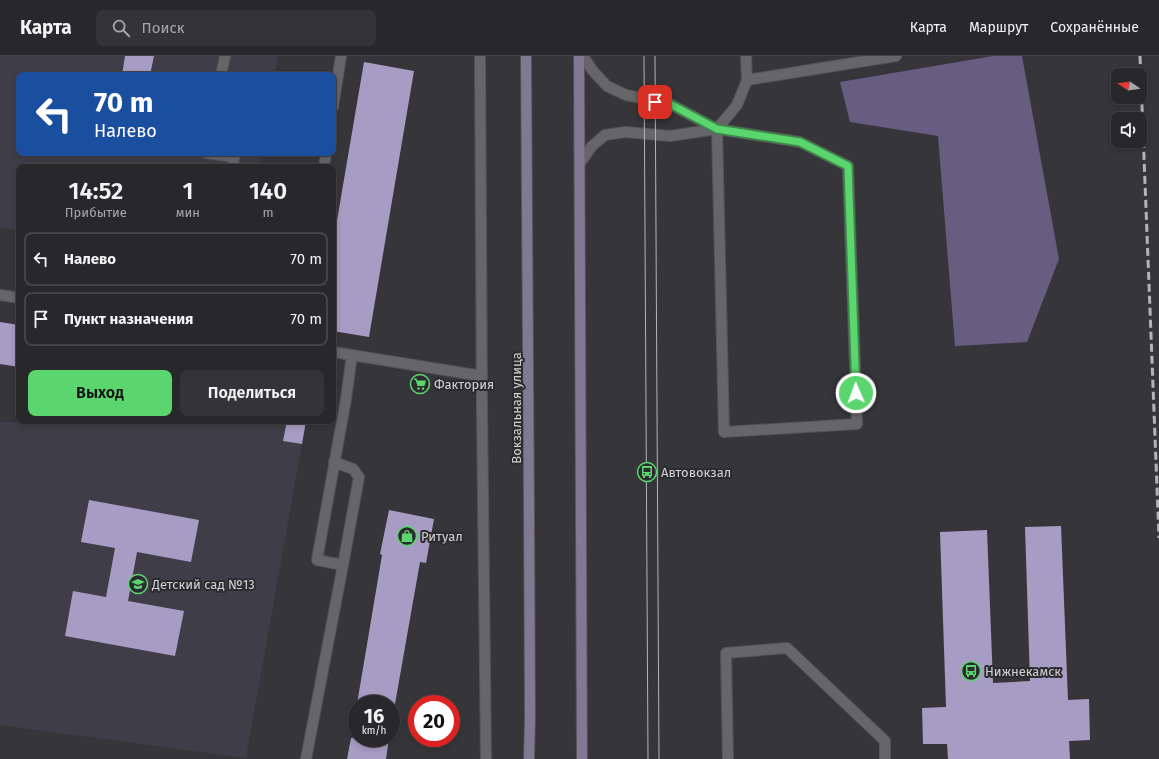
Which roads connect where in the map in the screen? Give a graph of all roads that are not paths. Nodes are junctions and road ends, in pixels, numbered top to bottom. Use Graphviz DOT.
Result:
graph roads {
  1 [pos="225,56"];
  2 [pos="341,56"];
  3 [pos="480,56"];
  4 [pos="526,56"];
  5 [pos="579,56"];
  6 [pos="583,56"];
  7 [pos="746,56"];
  8 [pos="896,56"];
  9 [pos="222,72"];
  10 [pos="747,80"];
  11 [pos="336,88"];
  12 [pos="717,129"];
  13 [pos="227,156"];
  14 [pos="580,163"];
  15 [pos="233,164"];
  16 [pos="0,294"];
  17 [pos="16,297"];
  18 [pos="336,352"];
  19 [pos="352,355"];
  20 [pos="482,376"];
  21 [pos="334,462"];
  22 [pos="342,565"];
  23 [pos="306,759"];
  24 [pos="486,759"];
  25 [pos="529,759"];
  26 [pos="582,759"];
  27 [pos="728,759"];
  28 [pos="886,759"];
  1 -- 9 [label="lane"];
  2 -- 11 [label="lane"];
  3 -- 20 [label="lane"];
  4 -- 25 [label="main road, Вокзальная улица"];
  5 -- 14 [label="main road"];
  6 -- 12 [label="lane"];
  7 -- 10 [label="lane"];
  8 -- 10 [label="lane"];
  10 -- 12 [label="lane"];
  12 -- 12 [label="lane"];
  12 -- 14 [label="lane"];
  13 -- 15 [label="lane"];
  14 -- 26 [label="main road"];
  16 -- 17 [label="lane"];
  18 -- 19 [label="lane"];
  19 -- 20 [label="lane"];
  19 -- 21 [label="lane"];
  20 -- 24 [label="lane"];
  21 -- 22 [label="lane"];
  21 -- 22 [label="lane"];
  22 -- 23 [label="lane"];
  27 -- 28 [label="lane"];
}
